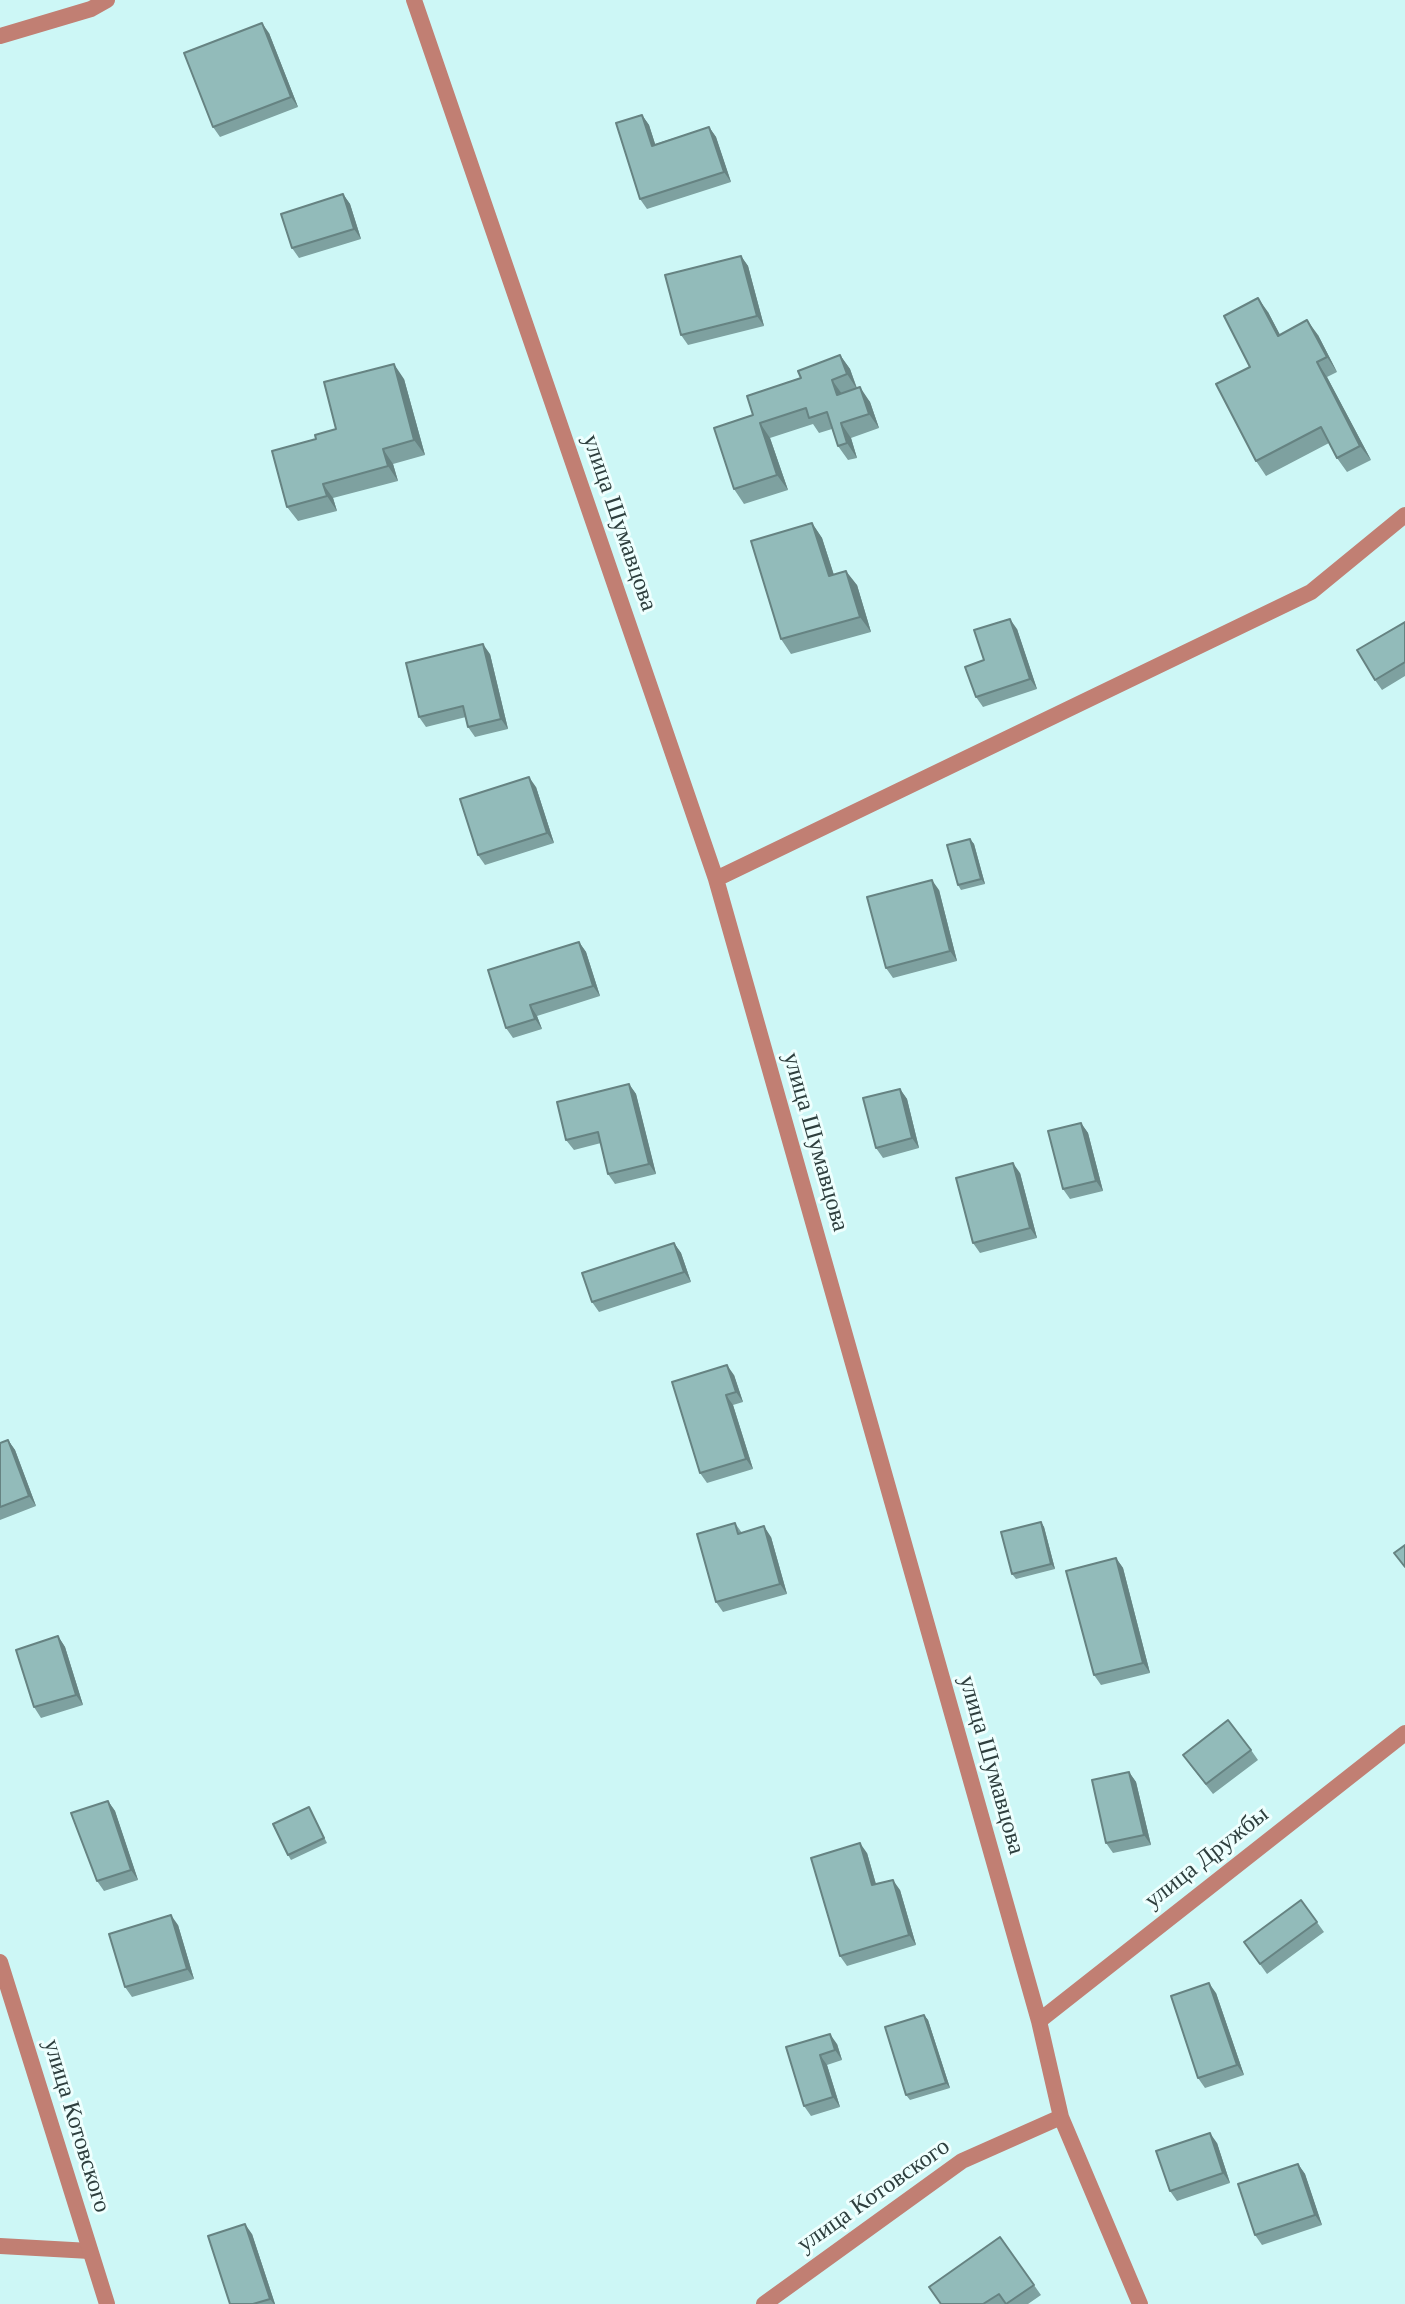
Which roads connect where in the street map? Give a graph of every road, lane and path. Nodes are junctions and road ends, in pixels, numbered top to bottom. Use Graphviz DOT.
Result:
graph roads {
  1 [pos="107,0"];
  2 [pos="414,0"];
  3 [pos="0,36"];
  4 [pos="1405,515"];
  5 [pos="716,879"];
  6 [pos="1405,1733"];
  7 [pos="0,1962"];
  8 [pos="1039,2021"];
  9 [pos="1061,2117"];
  10 [pos="0,2246"];
  11 [pos="90,2251"];
  12 [pos="107,2304"];
  13 [pos="764,2304"];
  14 [pos="1140,2304"];
  1 -- 3 [label="street"];
  2 -- 5 [label="street, улица Шумавцова"];
  4 -- 5 [label="street"];
  5 -- 8 [label="street, улица Шумавцова"];
  6 -- 8 [label="street, улица Дружбы"];
  7 -- 11 [label="street, улица Котовского"];
  8 -- 9 [label="street, улица Шумавцова"];
  9 -- 13 [label="street, улица Котовского"];
  9 -- 14 [label="street, улица Шумавцова"];
  10 -- 11 [label="street"];
  11 -- 12 [label="street, улица Котовского"];
}
